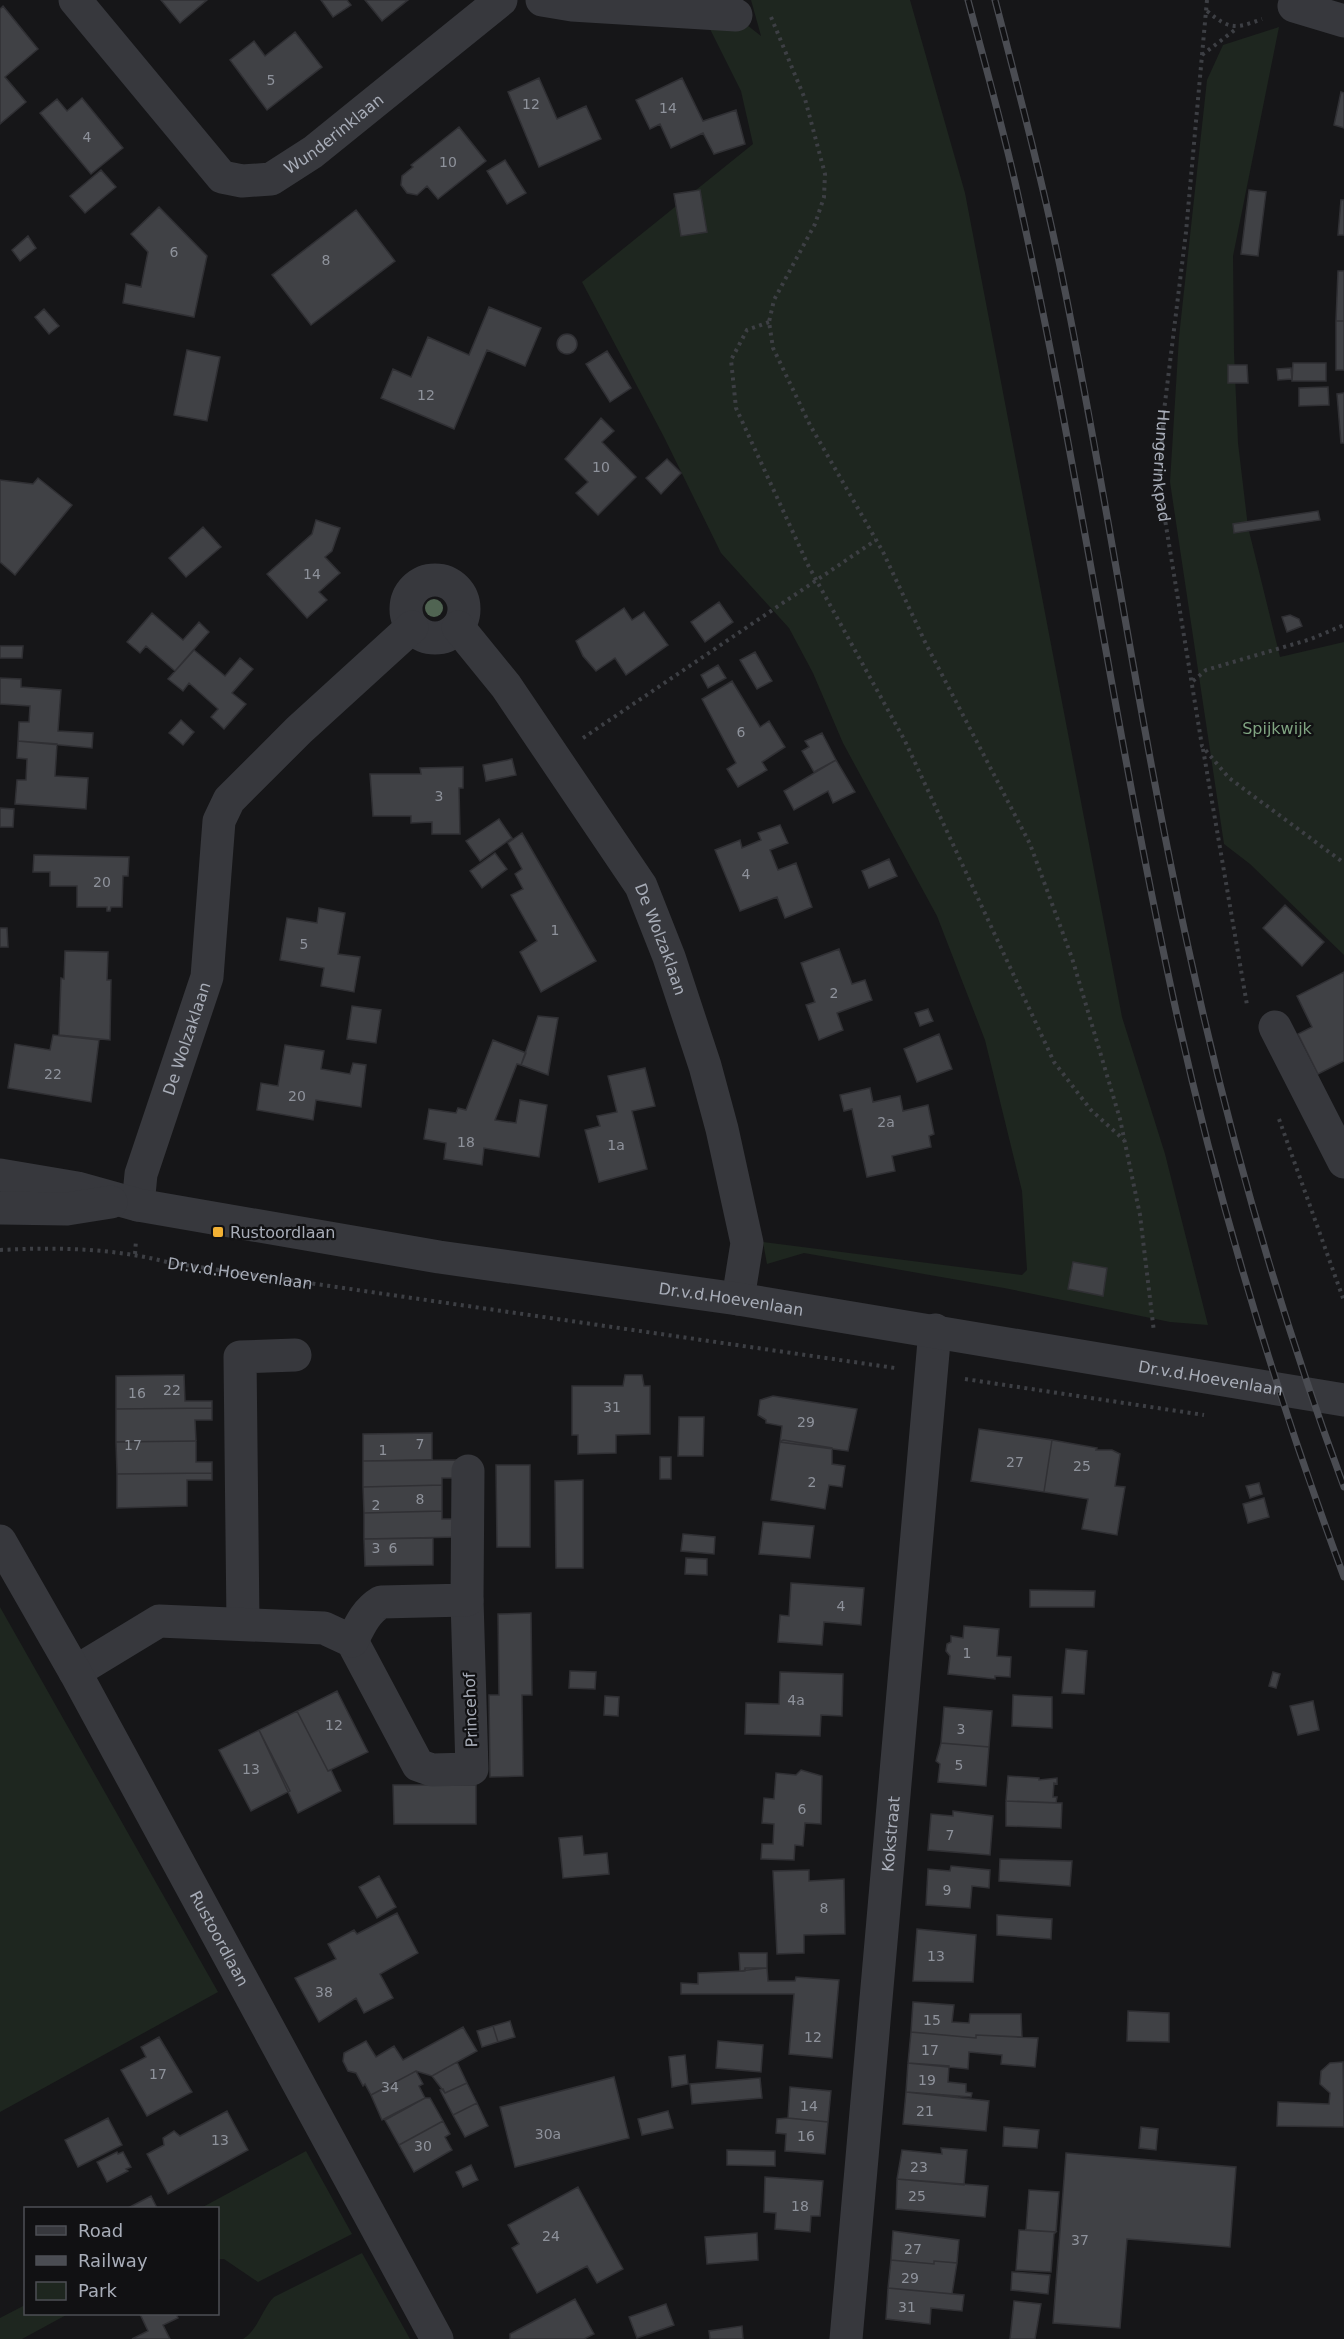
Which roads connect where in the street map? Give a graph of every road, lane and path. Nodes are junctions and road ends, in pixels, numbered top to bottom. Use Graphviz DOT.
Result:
graph roads {
  1 [pos="75,0"];
  2 [pos="501,0"];
  3 [pos="542,0"];
  4 [pos="1207,0"];
  5 [pos="1294,6"];
  6 [pos="1207,10"];
  7 [pos="752,11"];
  8 [pos="1344,21"];
  9 [pos="1237,28"];
  10 [pos="1201,56"];
  11 [pos="769,322"];
  12 [pos="876,540"];
  13 [pos="816,580"];
  14 [pos="1344,626"];
  15 [pos="412,627"];
  16 [pos="458,627"];
  17 [pos="1192,681"];
  18 [pos="554,756"];
  19 [pos="1344,863"];
  20 [pos="1275,1027"];
  21 [pos="1125,1140"];
  22 [pos="1344,1162"];
  23 [pos="0,1175"];
  24 [pos="128,1203"];
  25 [pos="0,1208"];
  26 [pos="0,1250"];
  27 [pos="738,1299"];
  28 [pos="935,1330"];
  29 [pos="1155,1343"];
  30 [pos="295,1355"];
  31 [pos="930,1373"];
  32 [pos="1344,1400"];
  33 [pos="1154,1410"];
  34 [pos="468,1471"];
  35 [pos="0,1541"];
  36 [pos="467,1600"];
  37 [pos="243,1623"];
  38 [pos="352,1641"];
  39 [pos="75,1672"];
  40 [pos="437,2339"];
  41 [pos="846,2339"];
  1 -- 2 [label="street, Wunderinklaan"];
  3 -- 7 [label="street"];
  4 -- 6 [label="path, Hungerinkpad"];
  5 -- 8 [label="street"];
  5 -- 9 [label="path"];
  6 -- 9 [label="path"];
  6 -- 10 [label="path, Hungerinkpad"];
  7 -- 11 [label="path"];
  9 -- 10 [label="path"];
  10 -- 17 [label="path, Hungerinkpad"];
  11 -- 12 [label="path"];
  11 -- 13 [label="path"];
  12 -- 13 [label="path"];
  12 -- 21 [label="path"];
  13 -- 18 [label="path"];
  13 -- 21 [label="path"];
  14 -- 17 [label="path"];
  15 -- 16 [label="street"];
  15 -- 16 [label="street"];
  15 -- 24 [label="street, De Wolzaklaan"];
  16 -- 18 [label="street, De Wolzaklaan"];
  17 -- 19 [label="path, Hungerinkpad"];
  18 -- 27 [label="street, De Wolzaklaan"];
  20 -- 22 [label="street"];
  21 -- 29 [label="path"];
  23 -- 24 [label="street, Dr.v.d.Hoevenlaan"];
  24 -- 25 [label="street, Dr.v.d.Hoevenlaan"];
  24 -- 27 [label="street, Dr.v.d.Hoevenlaan"];
  26 -- 31 [label="path, Dr.v.d.Hoevenlaan"];
  27 -- 28 [label="street, Dr.v.d.Hoevenlaan"];
  28 -- 31 [label="street, Kokstraat"];
  28 -- 32 [label="street, Dr.v.d.Hoevenlaan"];
  30 -- 37 [label="street"];
  31 -- 33 [label="path, Dr.v.d.Hoevenlaan"];
  31 -- 41 [label="street, Kokstraat"];
  34 -- 36 [label="street, Princehof"];
  35 -- 39 [label="street, Rustoordlaan"];
  36 -- 38 [label="street"];
  36 -- 38 [label="street, Princehof"];
  37 -- 38 [label="street"];
  37 -- 39 [label="street"];
  39 -- 40 [label="street, Rustoordlaan"];
}
